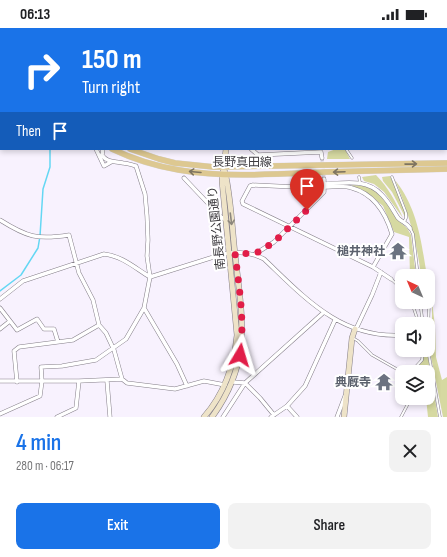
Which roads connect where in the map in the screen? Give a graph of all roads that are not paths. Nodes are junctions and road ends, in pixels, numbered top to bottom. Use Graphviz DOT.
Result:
graph roads {
  1 [pos="97,150"];
  2 [pos="103,150"];
  3 [pos="114,150"];
  4 [pos="133,150"];
  5 [pos="226,150"];
  6 [pos="252,150"];
  7 [pos="347,150"];
  8 [pos="102,157"];
  9 [pos="322,158"];
  10 [pos="352,158"];
  11 [pos="111,162"];
  12 [pos="447,163"];
  13 [pos="224,167"];
  14 [pos="447,169"];
  15 [pos="224,174"];
  16 [pos="359,177"];
  17 [pos="392,177"];
  18 [pos="184,178"];
  19 [pos="324,179"];
  20 [pos="360,183"];
  21 [pos="324,185"];
  22 [pos="0,220"];
  23 [pos="226,220"];
  24 [pos="403,222"];
  25 [pos="290,227"];
  26 [pos="410,228"];
  27 [pos="232,253"];
  28 [pos="255,254"];
  29 [pos="77,263"];
  30 [pos="373,267"];
  31 [pos="417,269"];
  32 [pos="381,272"];
  33 [pos="150,278"];
  34 [pos="391,279"];
  35 [pos="395,283"];
  36 [pos="0,299"];
  37 [pos="0,308"];
  38 [pos="144,308"];
  39 [pos="323,313"];
  40 [pos="335,320"];
  41 [pos="10,321"];
  42 [pos="99,325"];
  43 [pos="0,329"];
  44 [pos="355,329"];
  45 [pos="395,336"];
  46 [pos="352,338"];
  47 [pos="58,342"];
  48 [pos="113,348"];
  49 [pos="429,357"];
  50 [pos="395,368"];
  51 [pos="122,379"];
  52 [pos="0,381"];
  53 [pos="42,381"];
  54 [pos="79,381"];
  55 [pos="107,381"];
  56 [pos="17,382"];
  57 [pos="233,382"];
  58 [pos="245,383"];
  59 [pos="225,385"];
  60 [pos="187,386"];
  61 [pos="346,392"];
  62 [pos="407,405"];
  63 [pos="287,406"];
  64 [pos="0,414"];
  65 [pos="273,416"];
  66 [pos="58,417"];
  67 [pos="110,417"];
  68 [pos="204,417"];
  69 [pos="212,417"];
  70 [pos="222,417"];
  71 [pos="297,417"];
  72 [pos="337,417"];
  73 [pos="344,417"];
  74 [pos="401,417"];
  75 [pos="440,417"];
  1 -- 8 [label="street"];
  2 -- 8 [label="street"];
  15 -- 3 [label="main road, 長野真田線, one-way"];
  4 -- 13 [label="main road, 長野真田線"];
  5 -- 13 [label="street"];
  6 -- 9 [label="street"];
  7 -- 10 [label="lane"];
  8 -- 11 [label="street"];
  8 -- 11 [label="street"];
  11 -- 33 [label="street"];
  13 -- 12 [label="main road, 長野真田線, one-way"];
  13 -- 15 [label="street, 南長野公園通り"];
  14 -- 15 [label="main road, 長野真田線, one-way"];
  15 -- 23 [label="street, 南長野公園通り"];
  15 -- 27 [label="street, 南長野公園通り, one-way"];
  16 -- 20 [label="lane"];
  17 -- 24 [label="lane"];
  18 -- 23 [label="street"];
  19 -- 21 [label="street"];
  20 -- 21 [label="street"];
  20 -- 24 [label="street"];
  21 -- 25 [label="street"];
  21 -- 25 [label="street"];
  21 -- 30 [label="street"];
  22 -- 29 [label="street"];
  23 -- 27 [label="street, 南長野公園通り"];
  24 -- 26 [label="street"];
  25 -- 28 [label="street"];
  25 -- 30 [label="street"];
  26 -- 31 [label="lane"];
  27 -- 28 [label="street"];
  27 -- 33 [label="street"];
  27 -- 57 [label="street, 南長野公園通り"];
  27 -- 59 [label="street, 南長野公園通り"];
  28 -- 39 [label="street"];
  29 -- 33 [label="street"];
  29 -- 36 [label="street"];
  29 -- 42 [label="street"];
  30 -- 32 [label="street"];
  32 -- 34 [label="street"];
  32 -- 44 [label="street"];
  33 -- 38 [label="street"];
  34 -- 35 [label="lane"];
  37 -- 41 [label="street"];
  38 -- 48 [label="street"];
  38 -- 60 [label="street"];
  39 -- 40 [label="street"];
  39 -- 58 [label="street"];
  40 -- 44 [label="street"];
  40 -- 63 [label="street"];
  41 -- 43 [label="street"];
  41 -- 47 [label="street"];
  42 -- 47 [label="street"];
  42 -- 48 [label="street"];
  44 -- 45 [label="street"];
  44 -- 46 [label="street"];
  46 -- 50 [label="lane"];
  46 -- 61 [label="street"];
  47 -- 56 [label="street"];
  48 -- 51 [label="street"];
  48 -- 53 [label="street"];
  49 -- 75 [label="lane"];
  51 -- 55 [label="street"];
  51 -- 60 [label="street"];
  52 -- 56 [label="street"];
  53 -- 54 [label="street"];
  53 -- 56 [label="street"];
  53 -- 64 [label="street"];
  54 -- 55 [label="street"];
  54 -- 66 [label="street"];
  55 -- 67 [label="street"];
  57 -- 58 [label="street"];
  57 -- 69 [label="street, 南長野公園通り"];
  58 -- 65 [label="street"];
  58 -- 70 [label="street"];
  59 -- 60 [label="street"];
  59 -- 68 [label="street, 南長野公園通り"];
  61 -- 72 [label="street"];
  61 -- 73 [label="street"];
  62 -- 74 [label="lane"];
  63 -- 65 [label="street"];
  63 -- 71 [label="street"];
}
